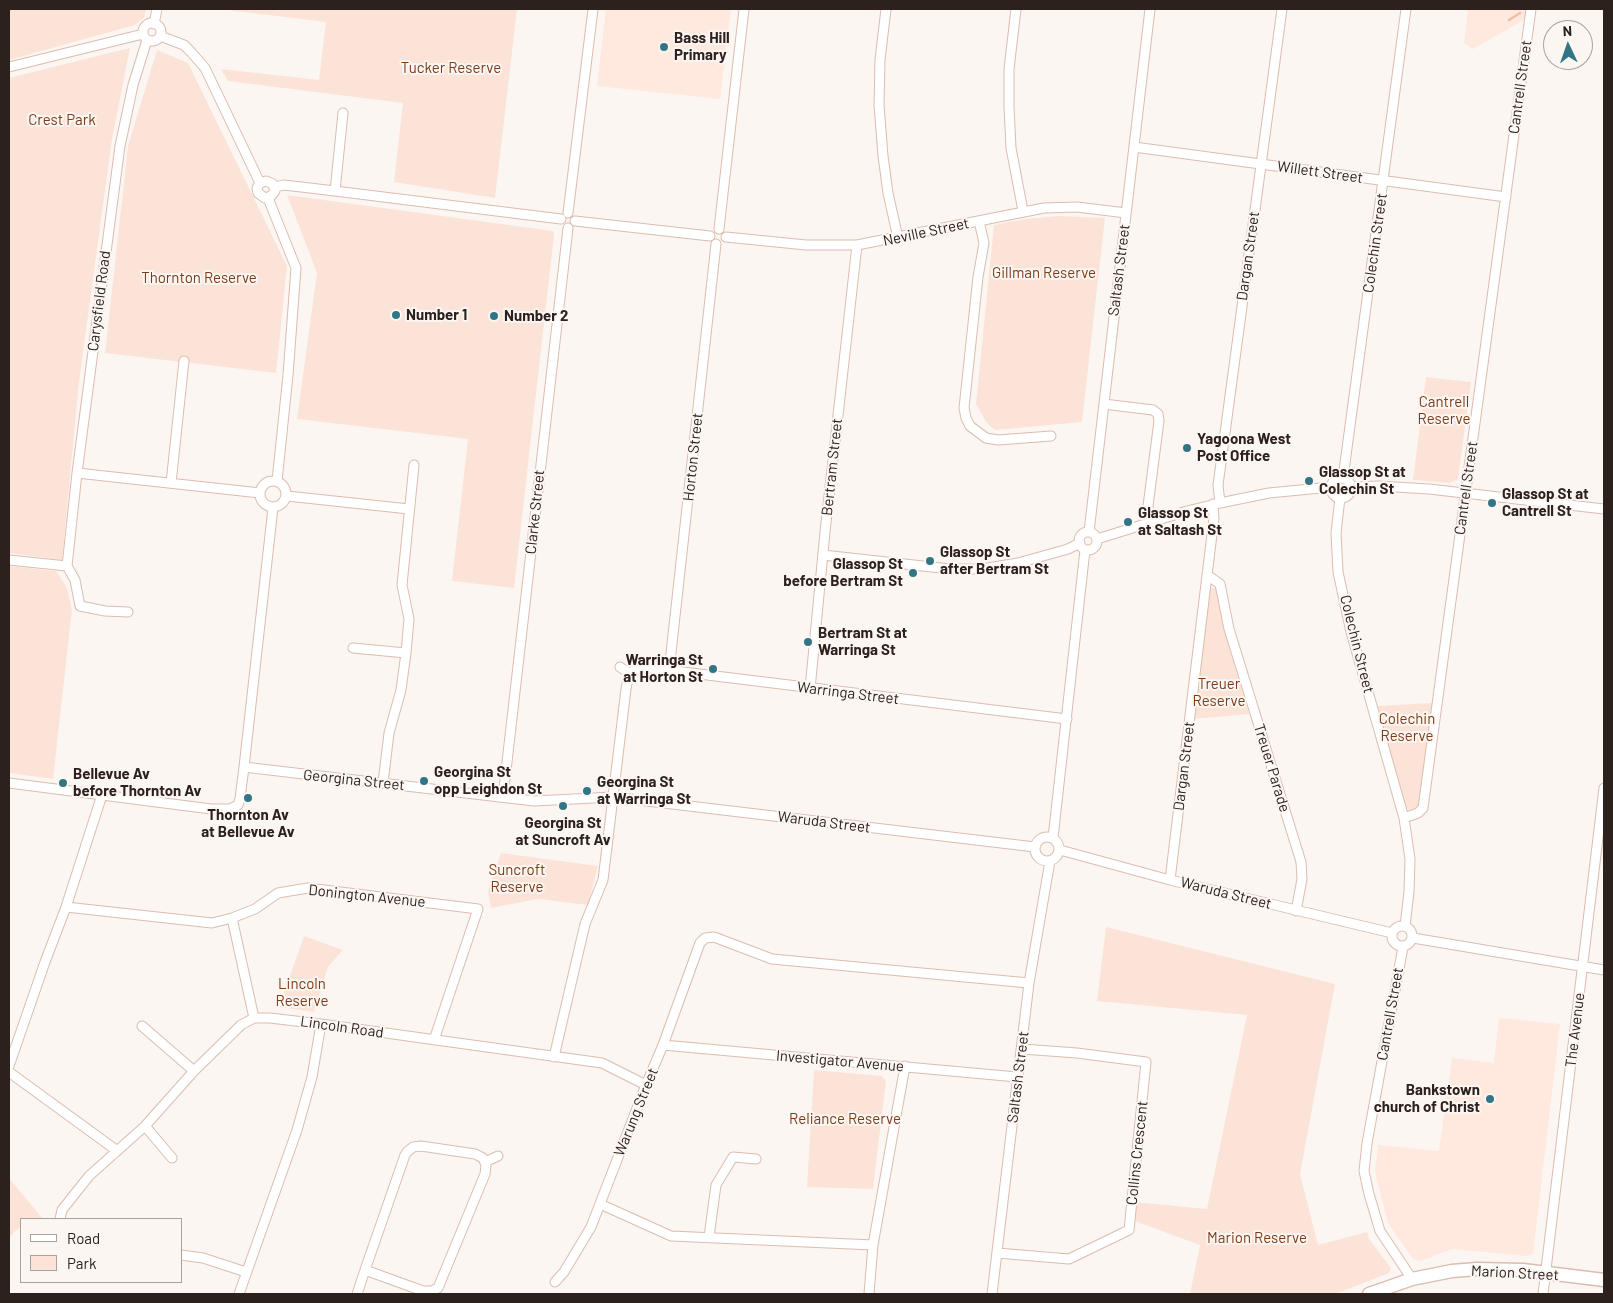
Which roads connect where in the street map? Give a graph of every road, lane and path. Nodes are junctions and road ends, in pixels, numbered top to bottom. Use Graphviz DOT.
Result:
graph roads {
  1 [pos="157,9"];
  2 [pos="593,9"];
  3 [pos="744,9"];
  4 [pos="886,9"];
  5 [pos="1016,9"];
  6 [pos="1150,9"];
  7 [pos="1282,9"];
  8 [pos="1406,9"];
  9 [pos="1531,9"];
  10 [pos="154,24"];
  11 [pos="160,36"];
  12 [pos="145,37"];
  13 [pos="9,68"];
  14 [pos="344,113"];
  15 [pos="1134,147"];
  16 [pos="1261,164"];
  17 [pos="1383,181"];
  18 [pos="260,183"];
  19 [pos="274,187"];
  20 [pos="335,191"];
  21 [pos="1506,197"];
  22 [pos="268,198"];
  23 [pos="1023,211"];
  24 [pos="568,213"];
  25 [pos="1126,213"];
  26 [pos="560,219"];
  27 [pos="576,221"];
  28 [pos="979,221"];
  29 [pos="568,228"];
  30 [pos="719,229"];
  31 [pos="710,236"];
  32 [pos="726,237"];
  33 [pos="898,238"];
  34 [pos="716,244"];
  35 [pos="857,246"];
  36 [pos="184,362"];
  37 [pos="1104,404"];
  38 [pos="1051,436"];
  39 [pos="414,465"];
  40 [pos="77,474"];
  41 [pos="1342,478"];
  42 [pos="276,481"];
  43 [pos="171,483"];
  44 [pos="1331,487"];
  45 [pos="1352,487"];
  46 [pos="260,493"];
  47 [pos="1466,494"];
  48 [pos="287,496"];
  49 [pos="1340,498"];
  50 [pos="1217,504"];
  51 [pos="273,508"];
  52 [pos="1604,509"];
  53 [pos="409,510"];
  54 [pos="1150,523"];
  55 [pos="1089,532"];
  56 [pos="1097,539"];
  57 [pos="1082,546"];
  58 [pos="823,555"];
  59 [pos="9,560"];
  60 [pos="67,566"];
  61 [pos="1207,575"];
  62 [pos="128,612"];
  63 [pos="353,648"];
  64 [pos="406,653"];
  65 [pos="620,667"];
  66 [pos="669,671"];
  67 [pos="630,673"];
  68 [pos="810,689"];
  69 [pos="1067,718"];
  70 [pos="244,767"];
  71 [pos="9,783"];
  72 [pos="382,783"];
  73 [pos="1604,788"];
  74 [pos="102,794"];
  75 [pos="503,797"];
  76 [pos="613,797"];
  77 [pos="1404,818"];
  78 [pos="1053,838"];
  79 [pos="1035,847"];
  80 [pos="1060,850"];
  81 [pos="1050,861"];
  82 [pos="1170,880"];
  83 [pos="66,907"];
  84 [pos="1296,911"];
  85 [pos="232,918"];
  86 [pos="1404,926"];
  87 [pos="1392,933"];
  88 [pos="1413,938"];
  89 [pos="1403,947"];
  90 [pos="1583,967"];
  91 [pos="1604,970"];
  92 [pos="1029,983"];
  93 [pos="254,1018"];
  94 [pos="321,1024"];
  95 [pos="142,1026"];
  96 [pos="434,1040"];
  97 [pos="663,1045"];
  98 [pos="1022,1049"];
  99 [pos="554,1057"];
  100 [pos="9,1066"];
  101 [pos="905,1066"];
  102 [pos="194,1071"];
  103 [pos="9,1072"];
  104 [pos="1016,1077"];
  105 [pos="646,1085"];
  106 [pos="145,1126"];
  107 [pos="116,1150"];
  108 [pos="498,1156"];
  109 [pos="172,1158"];
  110 [pos="756,1159"];
  111 [pos="485,1162"];
  112 [pos="600,1204"];
  113 [pos="60,1218"];
  114 [pos="709,1237"];
  115 [pos="874,1245"];
  116 [pos="997,1253"];
  117 [pos="182,1255"];
  118 [pos="365,1270"];
  119 [pos="246,1272"];
  120 [pos="1545,1272"];
  121 [pos="1412,1279"];
  122 [pos="1604,1280"];
  123 [pos="555,1282"];
  124 [pos="437,1292"];
  125 [pos="239,1294"];
  126 [pos="357,1294"];
  127 [pos="869,1294"];
  128 [pos="992,1294"];
  129 [pos="1369,1294"];
  130 [pos="1542,1294"];
  1 -- 10 [label="street"];
  2 -- 24 [label="street"];
  3 -- 30 [label="street"];
  4 -- 33 [label="street"];
  5 -- 23 [label="street"];
  6 -- 15 [label="street, Saltash Street"];
  7 -- 16 [label="street, Dargan Street"];
  8 -- 17 [label="street, Colechin Street"];
  9 -- 21 [label="street, Cantrell Street"];
  10 -- 11 [label="street"];
  10 -- 12 [label="street"];
  11 -- 12 [label="street"];
  11 -- 18 [label="street"];
  12 -- 13 [label="street"];
  12 -- 40 [label="street, Carysfield Road"];
  14 -- 20 [label="street"];
  15 -- 16 [label="street, Willett Street"];
  15 -- 25 [label="street, Saltash Street"];
  16 -- 17 [label="street, Willett Street"];
  16 -- 50 [label="street, Dargan Street"];
  17 -- 21 [label="street, Willett Street"];
  17 -- 41 [label="street, Colechin Street"];
  18 -- 19 [label="street"];
  18 -- 22 [label="street"];
  19 -- 20 [label="street"];
  19 -- 22 [label="street"];
  20 -- 26 [label="street"];
  21 -- 47 [label="street, Cantrell Street"];
  22 -- 42 [label="street"];
  23 -- 25 [label="street, Neville Street"];
  23 -- 28 [label="street, Neville Street"];
  24 -- 26 [label="street"];
  24 -- 27 [label="street"];
  25 -- 37 [label="street, Saltash Street"];
  26 -- 29 [label="street"];
  27 -- 29 [label="street"];
  27 -- 31 [label="street"];
  28 -- 33 [label="street, Neville Street"];
  28 -- 38 [label="street"];
  29 -- 75 [label="street, Clarke Street"];
  30 -- 31 [label="street"];
  30 -- 32 [label="street"];
  31 -- 34 [label="street"];
  32 -- 34 [label="street"];
  32 -- 35 [label="street, Neville Street"];
  33 -- 35 [label="street, Neville Street"];
  34 -- 66 [label="street, Horton Street"];
  35 -- 58 [label="street, Bertram Street"];
  36 -- 43 [label="street"];
  37 -- 54 [label="street"];
  37 -- 55 [label="street, Saltash Street"];
  39 -- 53 [label="street"];
  40 -- 43 [label="street"];
  40 -- 60 [label="street, Carysfield Road"];
  41 -- 44 [label="street"];
  41 -- 45 [label="street"];
  42 -- 46 [label="street"];
  42 -- 48 [label="street"];
  43 -- 46 [label="street"];
  44 -- 49 [label="street"];
  44 -- 50 [label="street"];
  45 -- 47 [label="street"];
  45 -- 49 [label="street"];
  46 -- 51 [label="street"];
  47 -- 52 [label="street"];
  47 -- 77 [label="street, Cantrell Street"];
  48 -- 51 [label="street"];
  48 -- 53 [label="street"];
  49 -- 77 [label="street, Colechin Street"];
  50 -- 54 [label="street"];
  50 -- 61 [label="street, Dargan Street"];
  51 -- 70 [label="street"];
  53 -- 64 [label="street"];
  54 -- 56 [label="street"];
  55 -- 56 [label="street"];
  55 -- 57 [label="street"];
  56 -- 57 [label="street"];
  57 -- 58 [label="street"];
  57 -- 69 [label="street"];
  58 -- 68 [label="street, Bertram Street"];
  59 -- 60 [label="street"];
  60 -- 62 [label="street"];
  61 -- 82 [label="street, Dargan Street"];
  61 -- 84 [label="street, Treuer Parade"];
  63 -- 64 [label="street"];
  64 -- 72 [label="street"];
  65 -- 67 [label="street"];
  66 -- 67 [label="street, Warringa Street"];
  66 -- 68 [label="street, Warringa Street"];
  67 -- 76 [label="street"];
  68 -- 69 [label="street, Warringa Street"];
  69 -- 78 [label="street"];
  70 -- 72 [label="street, Georgina Street"];
  70 -- 74 [label="street"];
  71 -- 74 [label="street"];
  72 -- 75 [label="street, Georgina Street"];
  73 -- 90 [label="street, The Avenue"];
  74 -- 83 [label="street"];
  75 -- 76 [label="street, Georgina Street"];
  76 -- 79 [label="street, Waruda Street"];
  76 -- 99 [label="street"];
  77 -- 86 [label="street"];
  78 -- 79 [label="street"];
  78 -- 80 [label="street"];
  79 -- 81 [label="street"];
  80 -- 81 [label="street"];
  80 -- 82 [label="street, Waruda Street"];
  81 -- 92 [label="street, Saltash Street"];
  82 -- 84 [label="street, Waruda Street"];
  83 -- 85 [label="street, Donington Avenue"];
  83 -- 100 [label="street"];
  84 -- 87 [label="street, Waruda Street"];
  85 -- 93 [label="street"];
  85 -- 96 [label="street, Donington Avenue"];
  86 -- 87 [label="street"];
  86 -- 88 [label="street"];
  87 -- 89 [label="street"];
  88 -- 89 [label="street"];
  88 -- 90 [label="street"];
  89 -- 121 [label="street, Cantrell Street"];
  90 -- 91 [label="street"];
  90 -- 120 [label="street, The Avenue"];
  92 -- 97 [label="street, Warung Street"];
  92 -- 98 [label="street, Saltash Street"];
  93 -- 94 [label="street, Lincoln Road"];
  93 -- 102 [label="street"];
  94 -- 96 [label="street, Lincoln Road"];
  94 -- 119 [label="street"];
  95 -- 102 [label="street"];
  96 -- 99 [label="street, Lincoln Road"];
  97 -- 101 [label="street, Investigator Avenue"];
  97 -- 105 [label="street, Warung Street"];
  98 -- 104 [label="street, Saltash Street"];
  98 -- 116 [label="street, Collins Crescent"];
  99 -- 105 [label="street, Lincoln Road"];
  101 -- 104 [label="street, Investigator Avenue"];
  101 -- 115 [label="street"];
  102 -- 106 [label="street"];
  103 -- 107 [label="street"];
  104 -- 116 [label="street, Saltash Street"];
  105 -- 112 [label="street, Warung Street"];
  106 -- 107 [label="street"];
  106 -- 109 [label="street"];
  107 -- 113 [label="street"];
  108 -- 111 [label="street"];
  110 -- 114 [label="street"];
  111 -- 118 [label="street"];
  111 -- 124 [label="street"];
  112 -- 114 [label="street"];
  112 -- 123 [label="street, Warung Street"];
  114 -- 115 [label="street"];
  115 -- 127 [label="street"];
  116 -- 128 [label="street, Saltash Street"];
  117 -- 119 [label="street"];
  118 -- 124 [label="street"];
  118 -- 126 [label="street"];
  119 -- 125 [label="street"];
  120 -- 121 [label="main road, Marion Street"];
  120 -- 122 [label="main road, Marion Street"];
  120 -- 130 [label="street, The Avenue"];
  121 -- 129 [label="main road, Marion Street"];
}
